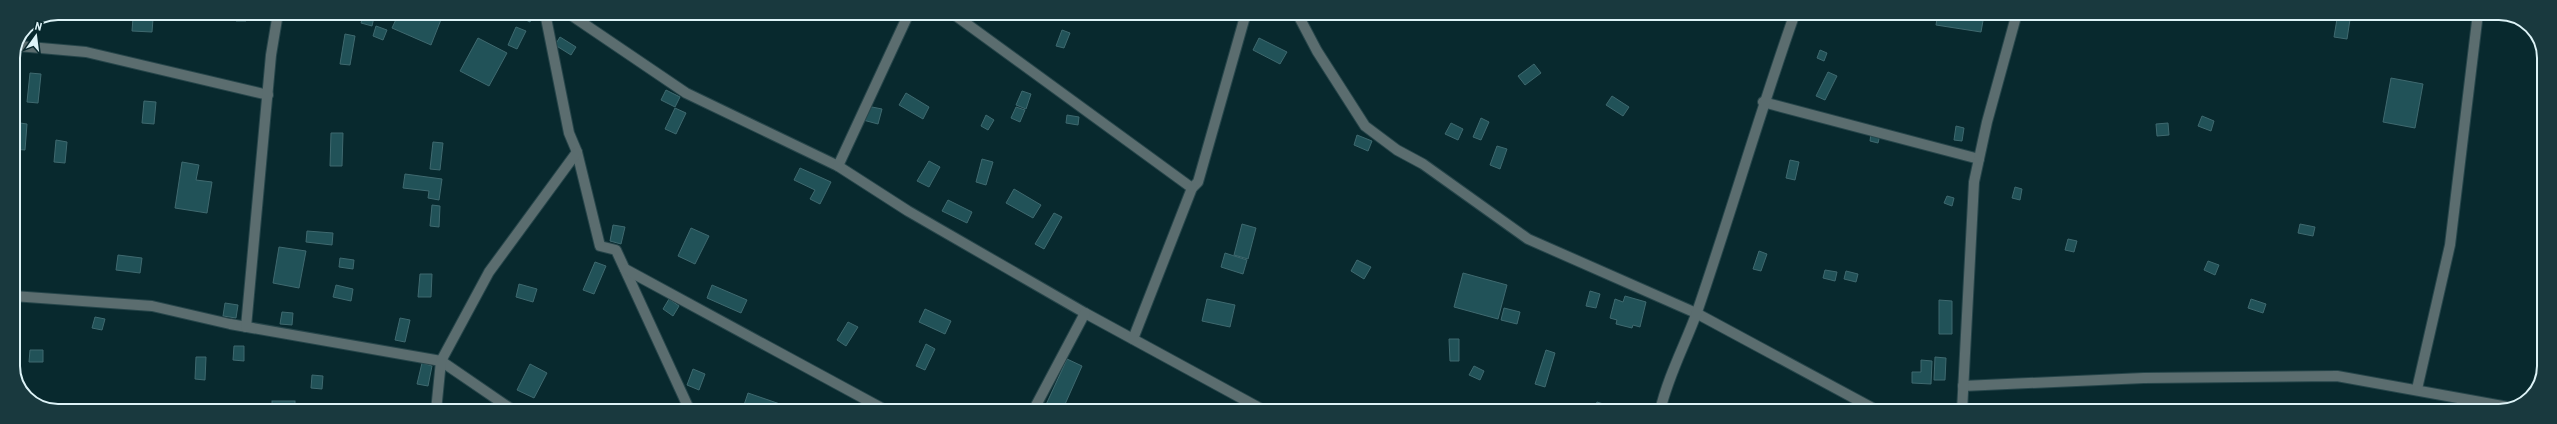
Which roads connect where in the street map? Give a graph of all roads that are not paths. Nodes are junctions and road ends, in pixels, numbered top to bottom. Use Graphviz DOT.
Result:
graph roads {
  1 [pos="277,20"];
  2 [pos="546,20"];
  3 [pos="578,20"];
  4 [pos="906,20"];
  5 [pos="962,20"];
  6 [pos="1244,20"];
  7 [pos="1301,20"];
  8 [pos="1793,20"];
  9 [pos="2015,20"];
  10 [pos="2477,20"];
  11 [pos="22,46"];
  12 [pos="268,95"];
  13 [pos="1764,102"];
  14 [pos="576,152"];
  15 [pos="1979,159"];
  16 [pos="838,166"];
  17 [pos="1192,188"];
  18 [pos="625,269"];
  19 [pos="20,297"];
  20 [pos="1085,313"];
  21 [pos="1696,313"];
  22 [pos="246,327"];
  23 [pos="1133,339"];
  24 [pos="441,361"];
  25 [pos="1963,386"];
  26 [pos="2417,389"];
  27 [pos="437,404"];
  28 [pos="504,404"];
  29 [pos="687,404"];
  30 [pos="874,404"];
  31 [pos="1037,404"];
  32 [pos="1252,404"];
  33 [pos="1662,404"];
  34 [pos="1865,404"];
  35 [pos="1962,404"];
  36 [pos="2489,404"];
  1 -- 12 [label="street"];
  2 -- 14 [label="street"];
  3 -- 16 [label="street"];
  4 -- 16 [label="street"];
  5 -- 17 [label="street"];
  6 -- 17 [label="street"];
  7 -- 21 [label="street"];
  8 -- 13 [label="street"];
  9 -- 15 [label="street"];
  10 -- 26 [label="street"];
  11 -- 12 [label="street"];
  12 -- 22 [label="street"];
  13 -- 15 [label="street"];
  13 -- 21 [label="street"];
  14 -- 18 [label="street"];
  14 -- 24 [label="street"];
  15 -- 25 [label="street"];
  16 -- 20 [label="street"];
  17 -- 23 [label="street"];
  18 -- 29 [label="street"];
  18 -- 30 [label="street"];
  19 -- 22 [label="street"];
  20 -- 23 [label="street"];
  20 -- 31 [label="street"];
  21 -- 33 [label="street"];
  21 -- 34 [label="street"];
  22 -- 24 [label="street"];
  23 -- 32 [label="street"];
  24 -- 27 [label="street"];
  24 -- 28 [label="street"];
  25 -- 26 [label="street"];
  25 -- 35 [label="street"];
  26 -- 36 [label="street"];
}
